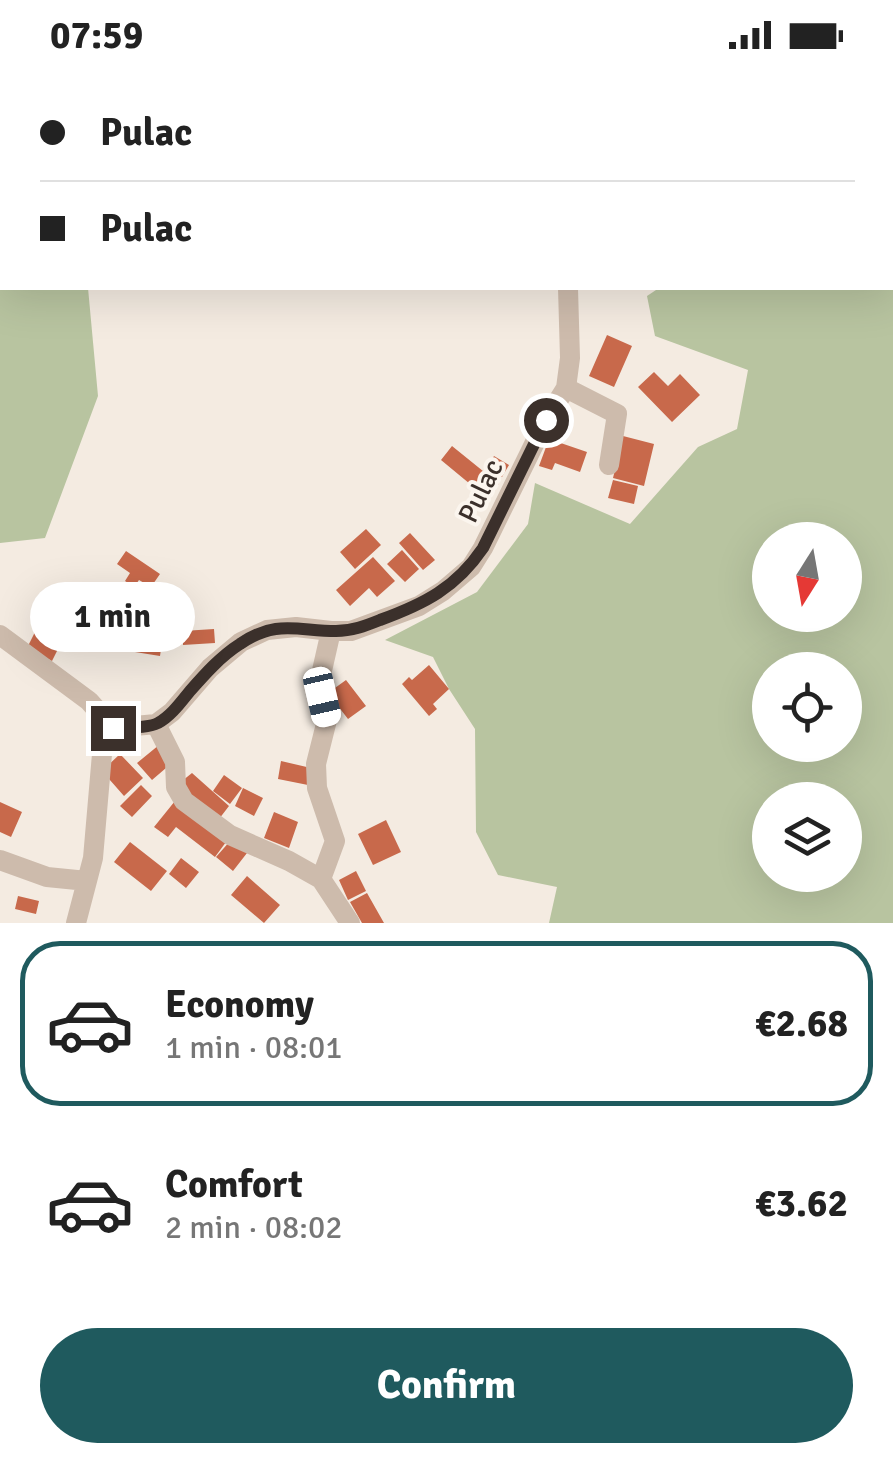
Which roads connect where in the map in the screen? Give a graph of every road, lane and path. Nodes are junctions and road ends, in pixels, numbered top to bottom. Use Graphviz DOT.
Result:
graph roads {
  1 [pos="566,290"];
  2 [pos="566,388"];
  3 [pos="609,466"];
  4 [pos="330,631"];
  5 [pos="0,635"];
  6 [pos="156,724"];
  7 [pos="113,728"];
  8 [pos="0,860"];
  9 [pos="322,879"];
  10 [pos="87,881"];
  11 [pos="338,904"];
  12 [pos="76,923"];
  13 [pos="326,923"];
  14 [pos="350,923"];
  1 -- 2 [label="street, Pulac"];
  2 -- 3 [label="street"];
  2 -- 4 [label="street, Pulac"];
  4 -- 6 [label="street, Pulac"];
  4 -- 9 [label="street"];
  5 -- 7 [label="street"];
  6 -- 7 [label="street"];
  6 -- 9 [label="street"];
  7 -- 10 [label="street"];
  8 -- 10 [label="street"];
  9 -- 11 [label="street"];
  10 -- 12 [label="street"];
  11 -- 13 [label="street"];
  11 -- 14 [label="street"];
}
